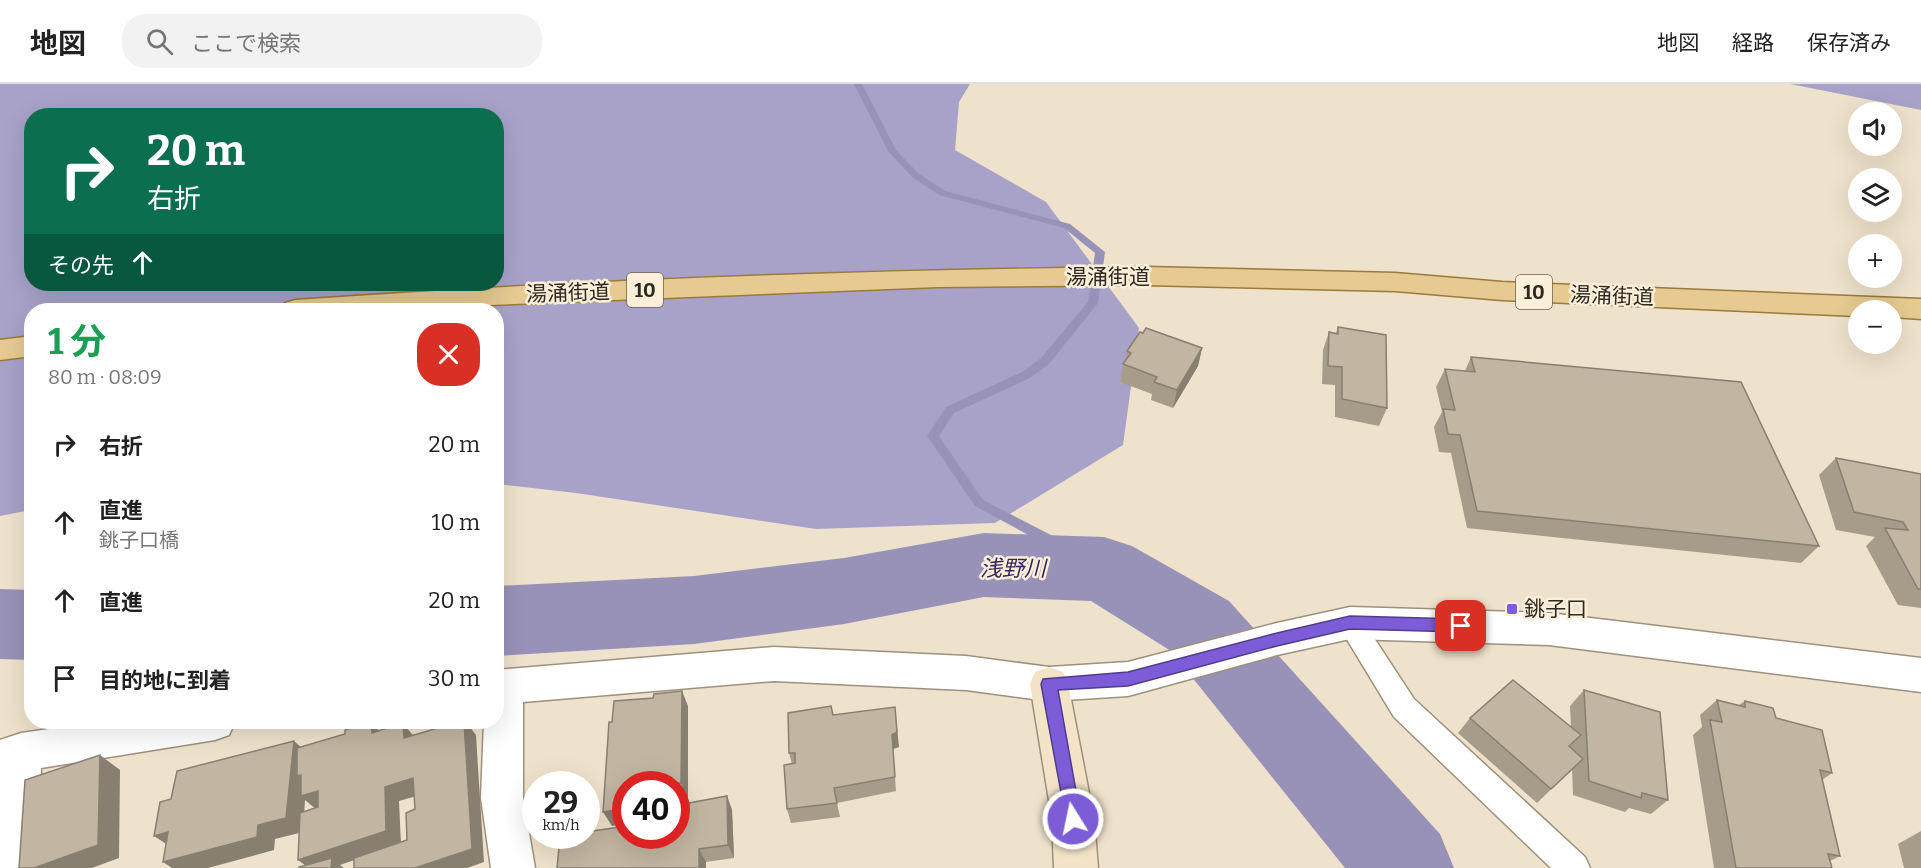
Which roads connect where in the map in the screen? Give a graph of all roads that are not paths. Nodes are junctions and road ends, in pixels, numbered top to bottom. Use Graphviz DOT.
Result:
graph roads {
  1 [pos="392,303"];
  2 [pos="1921,309"];
  3 [pos="24,347"];
  4 [pos="0,350"];
  5 [pos="1350,623"];
  6 [pos="1921,675"];
  7 [pos="1049,684"];
  8 [pos="504,686"];
  9 [pos="173,729"];
  10 [pos="501,729"];
  11 [pos="11,756"];
  12 [pos="16,868"];
  13 [pos="513,868"];
  14 [pos="1076,868"];
  15 [pos="1574,868"];
  1 -- 2 [label="main road, 湯涌街道 / 10"];
  3 -- 4 [label="main road"];
  5 -- 6 [label="street"];
  5 -- 7 [label="street"];
  5 -- 15 [label="lane"];
  7 -- 8 [label="street"];
  7 -- 14 [label="street"];
  9 -- 11 [label="street"];
  10 -- 13 [label="street"];
  11 -- 12 [label="street"];
}
